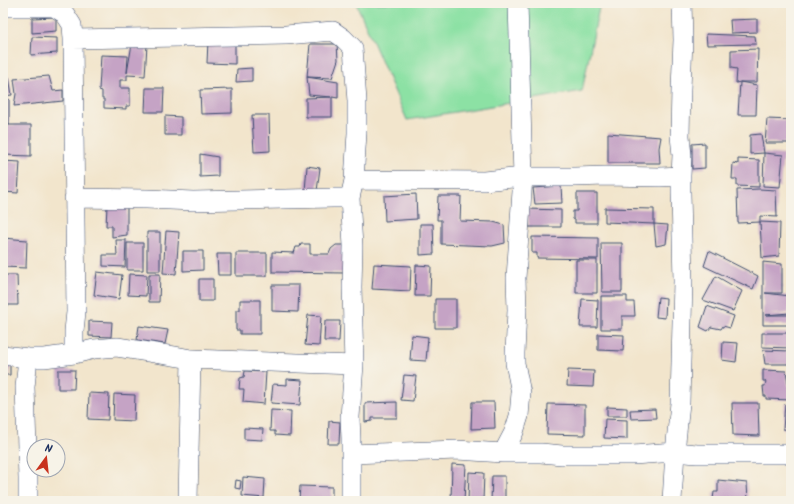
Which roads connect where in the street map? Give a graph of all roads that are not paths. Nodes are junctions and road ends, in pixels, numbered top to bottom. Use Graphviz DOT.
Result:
graph roads {
  1 [pos="72,3"];
  2 [pos="518,3"];
  3 [pos="682,3"];
  4 [pos="3,7"];
  5 [pos="73,32"];
  6 [pos="681,176"];
  7 [pos="523,177"];
  8 [pos="354,180"];
  9 [pos="74,198"];
  10 [pos="350,198"];
  11 [pos="74,354"];
  12 [pos="3,355"];
  13 [pos="28,358"];
  14 [pos="191,359"];
  15 [pos="354,365"];
  16 [pos="675,452"];
  17 [pos="503,453"];
  18 [pos="351,454"];
  19 [pos="791,454"];
  20 [pos="28,501"];
  21 [pos="188,501"];
  22 [pos="351,501"];
  23 [pos="672,501"];
  1 -- 5 [label="street"];
  2 -- 7 [label="street"];
  3 -- 6 [label="street"];
  4 -- 5 [label="street"];
  5 -- 8 [label="street"];
  5 -- 9 [label="street"];
  6 -- 7 [label="street"];
  6 -- 16 [label="street"];
  7 -- 8 [label="street"];
  7 -- 17 [label="street"];
  8 -- 10 [label="street"];
  9 -- 10 [label="street"];
  9 -- 11 [label="street"];
  10 -- 15 [label="street"];
  11 -- 13 [label="street"];
  11 -- 14 [label="street"];
  12 -- 13 [label="street"];
  13 -- 20 [label="street"];
  14 -- 15 [label="street"];
  14 -- 21 [label="street"];
  15 -- 18 [label="street"];
  16 -- 17 [label="street"];
  16 -- 19 [label="street"];
  16 -- 23 [label="street"];
  17 -- 18 [label="street"];
  18 -- 22 [label="street"];
}
